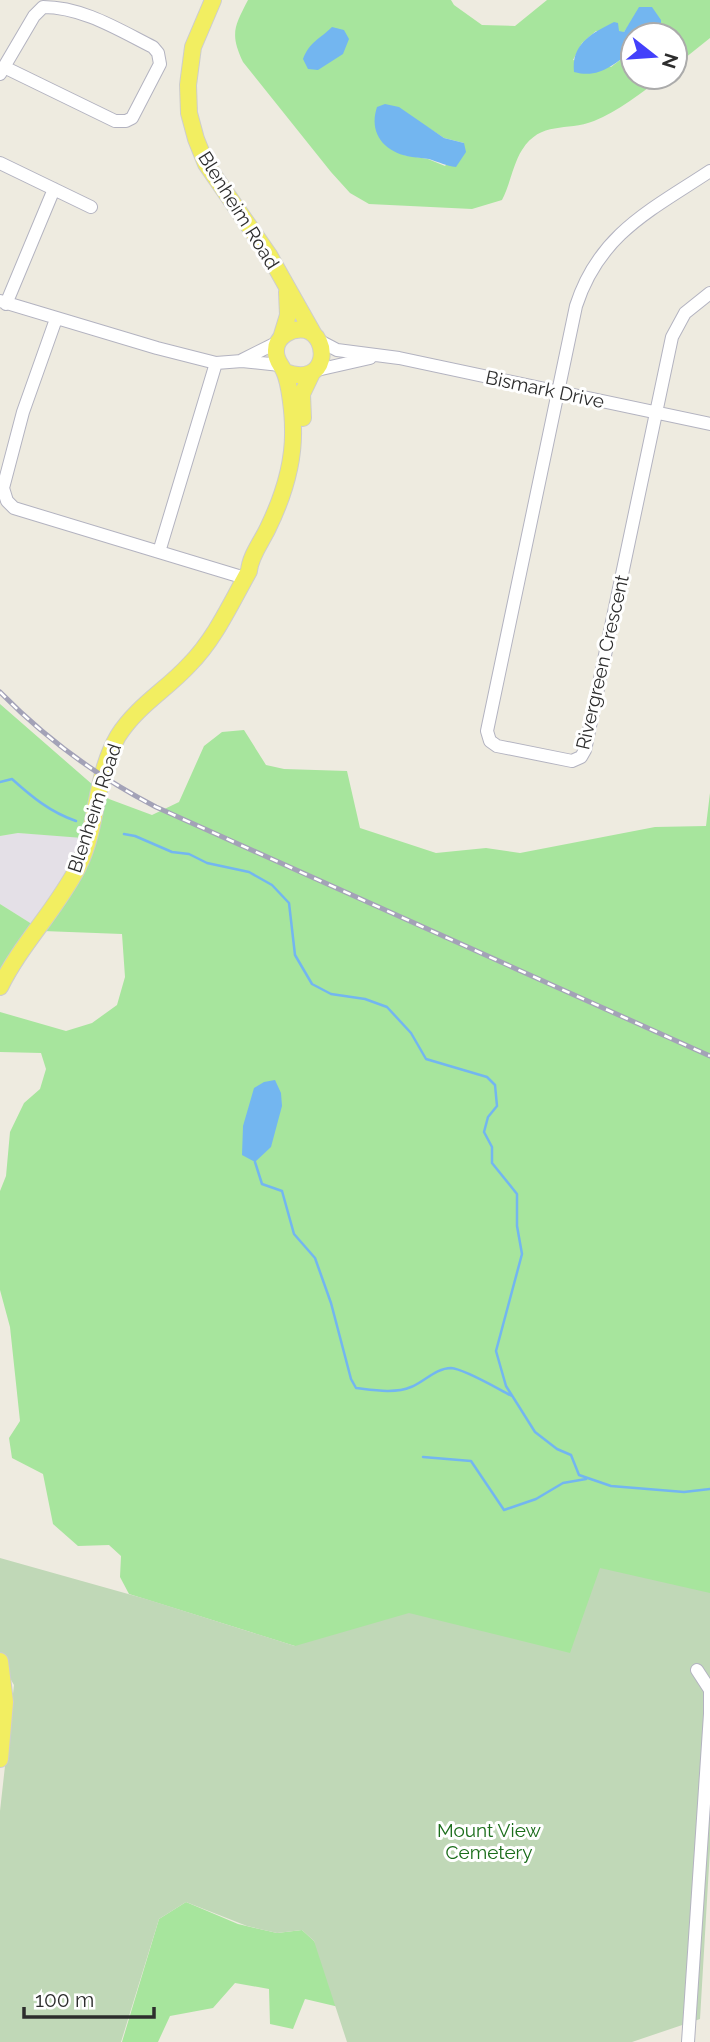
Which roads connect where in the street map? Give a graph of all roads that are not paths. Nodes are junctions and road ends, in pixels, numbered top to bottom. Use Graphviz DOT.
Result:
graph roads {
  1 [pos="213,0"];
  2 [pos="2,70"];
  3 [pos="0,163"];
  4 [pos="710,171"];
  5 [pos="54,189"];
  6 [pos="91,207"];
  7 [pos="287,289"];
  8 [pos="710,293"];
  9 [pos="3,302"];
  10 [pos="56,318"];
  11 [pos="315,337"];
  12 [pos="279,340"];
  13 [pos="381,356"];
  14 [pos="242,360"];
  15 [pos="216,363"];
  16 [pos="282,368"];
  17 [pos="314,372"];
  18 [pos="558,391"];
  19 [pos="656,412"];
  20 [pos="710,424"];
  21 [pos="159,552"];
  22 [pos="247,575"];
  23 [pos="0,987"];
  24 [pos="0,1661"];
  25 [pos="697,1671"];
  26 [pos="710,1714"];
  27 [pos="0,1759"];
  28 [pos="688,2042"];
  1 -- 7 [label="main road, Blenheim Road"];
  2 -- 2 [label="street"];
  3 -- 5 [label="street"];
  4 -- 18 [label="street"];
  5 -- 6 [label="street"];
  5 -- 9 [label="street"];
  7 -- 11 [label="main road, Blenheim Road"];
  7 -- 12 [label="main road, Blenheim Road"];
  8 -- 19 [label="street"];
  9 -- 10 [label="street"];
  10 -- 15 [label="street"];
  10 -- 21 [label="street"];
  11 -- 12 [label="main road"];
  11 -- 13 [label="street, Bismark Drive"];
  11 -- 17 [label="main road"];
  12 -- 14 [label="street"];
  12 -- 16 [label="main road"];
  13 -- 17 [label="street, Bismark Drive"];
  13 -- 18 [label="street, Bismark Drive"];
  14 -- 15 [label="street"];
  14 -- 16 [label="street"];
  15 -- 21 [label="street"];
  16 -- 17 [label="main road"];
  16 -- 22 [label="main road, Blenheim Road"];
  17 -- 22 [label="main road, Blenheim Road"];
  18 -- 19 [label="street, Bismark Drive"];
  18 -- 19 [label="street, Rivergreen Crescent"];
  19 -- 20 [label="street, Bismark Drive"];
  21 -- 22 [label="street"];
  22 -- 23 [label="main road, Blenheim Road"];
  24 -- 27 [label="main road"];
  25 -- 26 [label="street"];
  26 -- 28 [label="street"];
}
